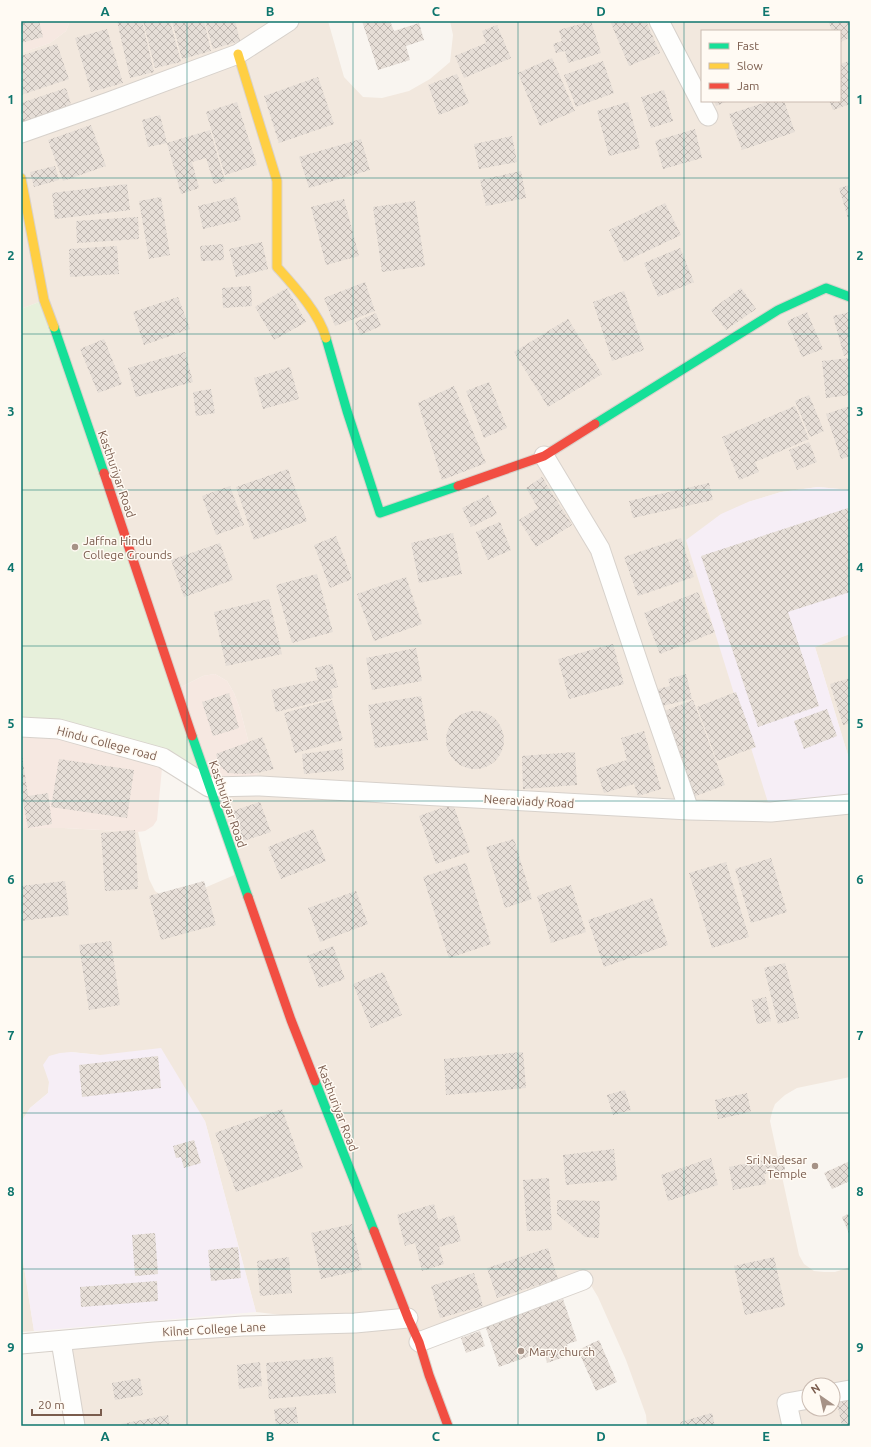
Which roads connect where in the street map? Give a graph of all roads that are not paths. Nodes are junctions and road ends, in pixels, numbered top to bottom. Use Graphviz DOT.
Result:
graph roads {
  1 [pos="289,21"];
  2 [pos="659,21"];
  3 [pos="238,54"];
  4 [pos="708,116"];
  5 [pos="21,133"];
  6 [pos="21,178"];
  7 [pos="850,297"];
  8 [pos="544,456"];
  9 [pos="21,727"];
  10 [pos="209,787"];
  11 [pos="850,804"];
  12 [pos="689,810"];
  13 [pos="583,1280"];
  14 [pos="408,1318"];
  15 [pos="61,1341"];
  16 [pos="419,1342"];
  17 [pos="21,1344"];
  18 [pos="801,1400"];
  19 [pos="75,1426"];
  20 [pos="448,1426"];
  21 [pos="792,1426"];
  1 -- 3 [label="street"];
  2 -- 4 [label="street"];
  3 -- 5 [label="street"];
  3 -- 8 [label="street"];
  6 -- 10 [label="street, Kasthuriyar Road"];
  7 -- 8 [label="street"];
  8 -- 12 [label="street"];
  9 -- 10 [label="street, Hindu College road"];
  10 -- 12 [label="street, Neeraviady Road"];
  10 -- 14 [label="street, Kasthuriyar Road"];
  11 -- 12 [label="street, Neeraviady Road"];
  13 -- 16 [label="street"];
  14 -- 15 [label="street, Kilner College Lane"];
  14 -- 16 [label="street, Kasthuriyar Road"];
  15 -- 17 [label="street, Kilner College Lane"];
  15 -- 19 [label="street"];
  16 -- 20 [label="street, Kasthuriyar Road"];
  18 -- 21 [label="street"];
}
